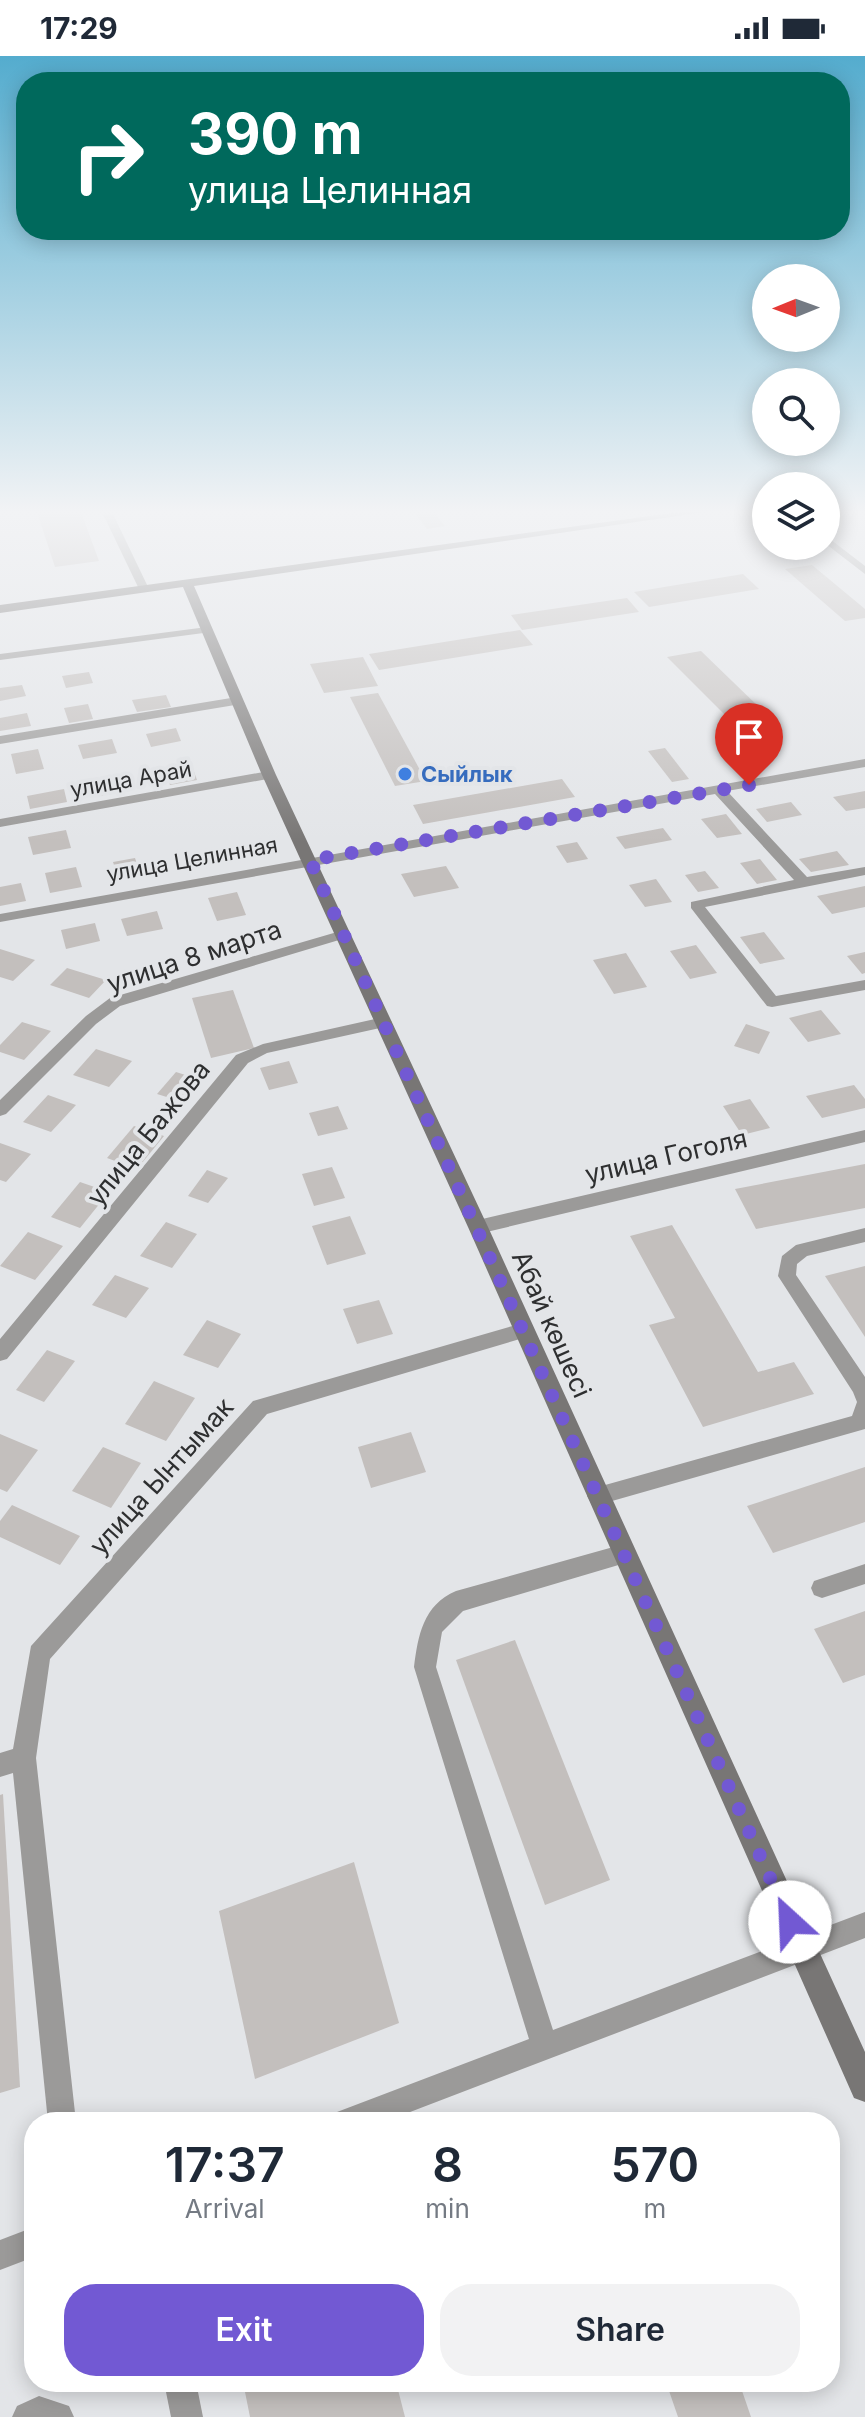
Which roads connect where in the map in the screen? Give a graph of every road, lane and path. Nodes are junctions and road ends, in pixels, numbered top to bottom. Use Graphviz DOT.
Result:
graph roads {
  1 [pos="204,622"];
  2 [pos="207,630"];
  3 [pos="0,657"];
  4 [pos="237,701"];
  5 [pos="0,740"];
  6 [pos="865,763"];
  7 [pos="269,775"];
  8 [pos="719,790"];
  9 [pos="0,823"];
  10 [pos="310,860"];
  11 [pos="865,871"];
  12 [pos="804,882"];
  13 [pos="0,918"];
  14 [pos="344,934"];
  15 [pos="865,985"];
  16 [pos="384,1022"];
  17 [pos="0,1110"];
  18 [pos="865,1136"];
  19 [pos="478,1227"];
  20 [pos="865,1235"];
  21 [pos="523,1331"];
  22 [pos="0,1353"];
  23 [pos="865,1402"];
  24 [pos="598,1496"];
  25 [pos="624,1554"];
  26 [pos="865,1574"];
  27 [pos="822,1588"];
  28 [pos="12,1762"];
  29 [pos="865,1925"];
  30 [pos="802,1949"];
  31 [pos="545,2046"];
  32 [pos="865,2087"];
  33 [pos="61,2112"];
  34 [pos="373,2112"];
  35 [pos="24,2246"];
  36 [pos="0,2255"];
  37 [pos="182,2392"];
  38 [pos="28,2417"];
  39 [pos="58,2417"];
  40 [pos="187,2417"];
  1 -- 2 [label="street, Абай көшесі"];
  2 -- 3 [label="street"];
  2 -- 4 [label="street, Абай көшесі"];
  4 -- 5 [label="street"];
  4 -- 7 [label="street, Абай көшесі"];
  6 -- 8 [label="street, улица Целинная"];
  7 -- 9 [label="street, улица Арай"];
  7 -- 10 [label="street, Абай көшесі"];
  8 -- 10 [label="street, улица Целинная"];
  8 -- 12 [label="street"];
  10 -- 13 [label="street, улица Целинная"];
  10 -- 14 [label="street, Абай көшесі"];
  11 -- 12 [label="street"];
  12 -- 15 [label="street"];
  14 -- 16 [label="street, Абай көшесі"];
  14 -- 17 [label="street, улица 8 марта"];
  16 -- 19 [label="street, Абай көшесі"];
  16 -- 22 [label="street, улица Бажова"];
  18 -- 19 [label="street, улица Гоголя"];
  19 -- 21 [label="street, Абай көшесі"];
  20 -- 23 [label="street"];
  21 -- 24 [label="street, Абай көшесі"];
  21 -- 28 [label="street, улица Ынтымак"];
  23 -- 24 [label="street"];
  24 -- 25 [label="street, Абай көшесі"];
  25 -- 30 [label="street, Абай көшесі"];
  25 -- 31 [label="street"];
  26 -- 27 [label="street"];
  28 -- 33 [label="street, улица Ынтымак"];
  29 -- 30 [label="street"];
  30 -- 31 [label="street"];
  30 -- 32 [label="street, Абай көшесі"];
  31 -- 34 [label="street"];
  35 -- 36 [label="street"];
  37 -- 40 [label="street"];
  38 -- 39 [label="street"];
}
